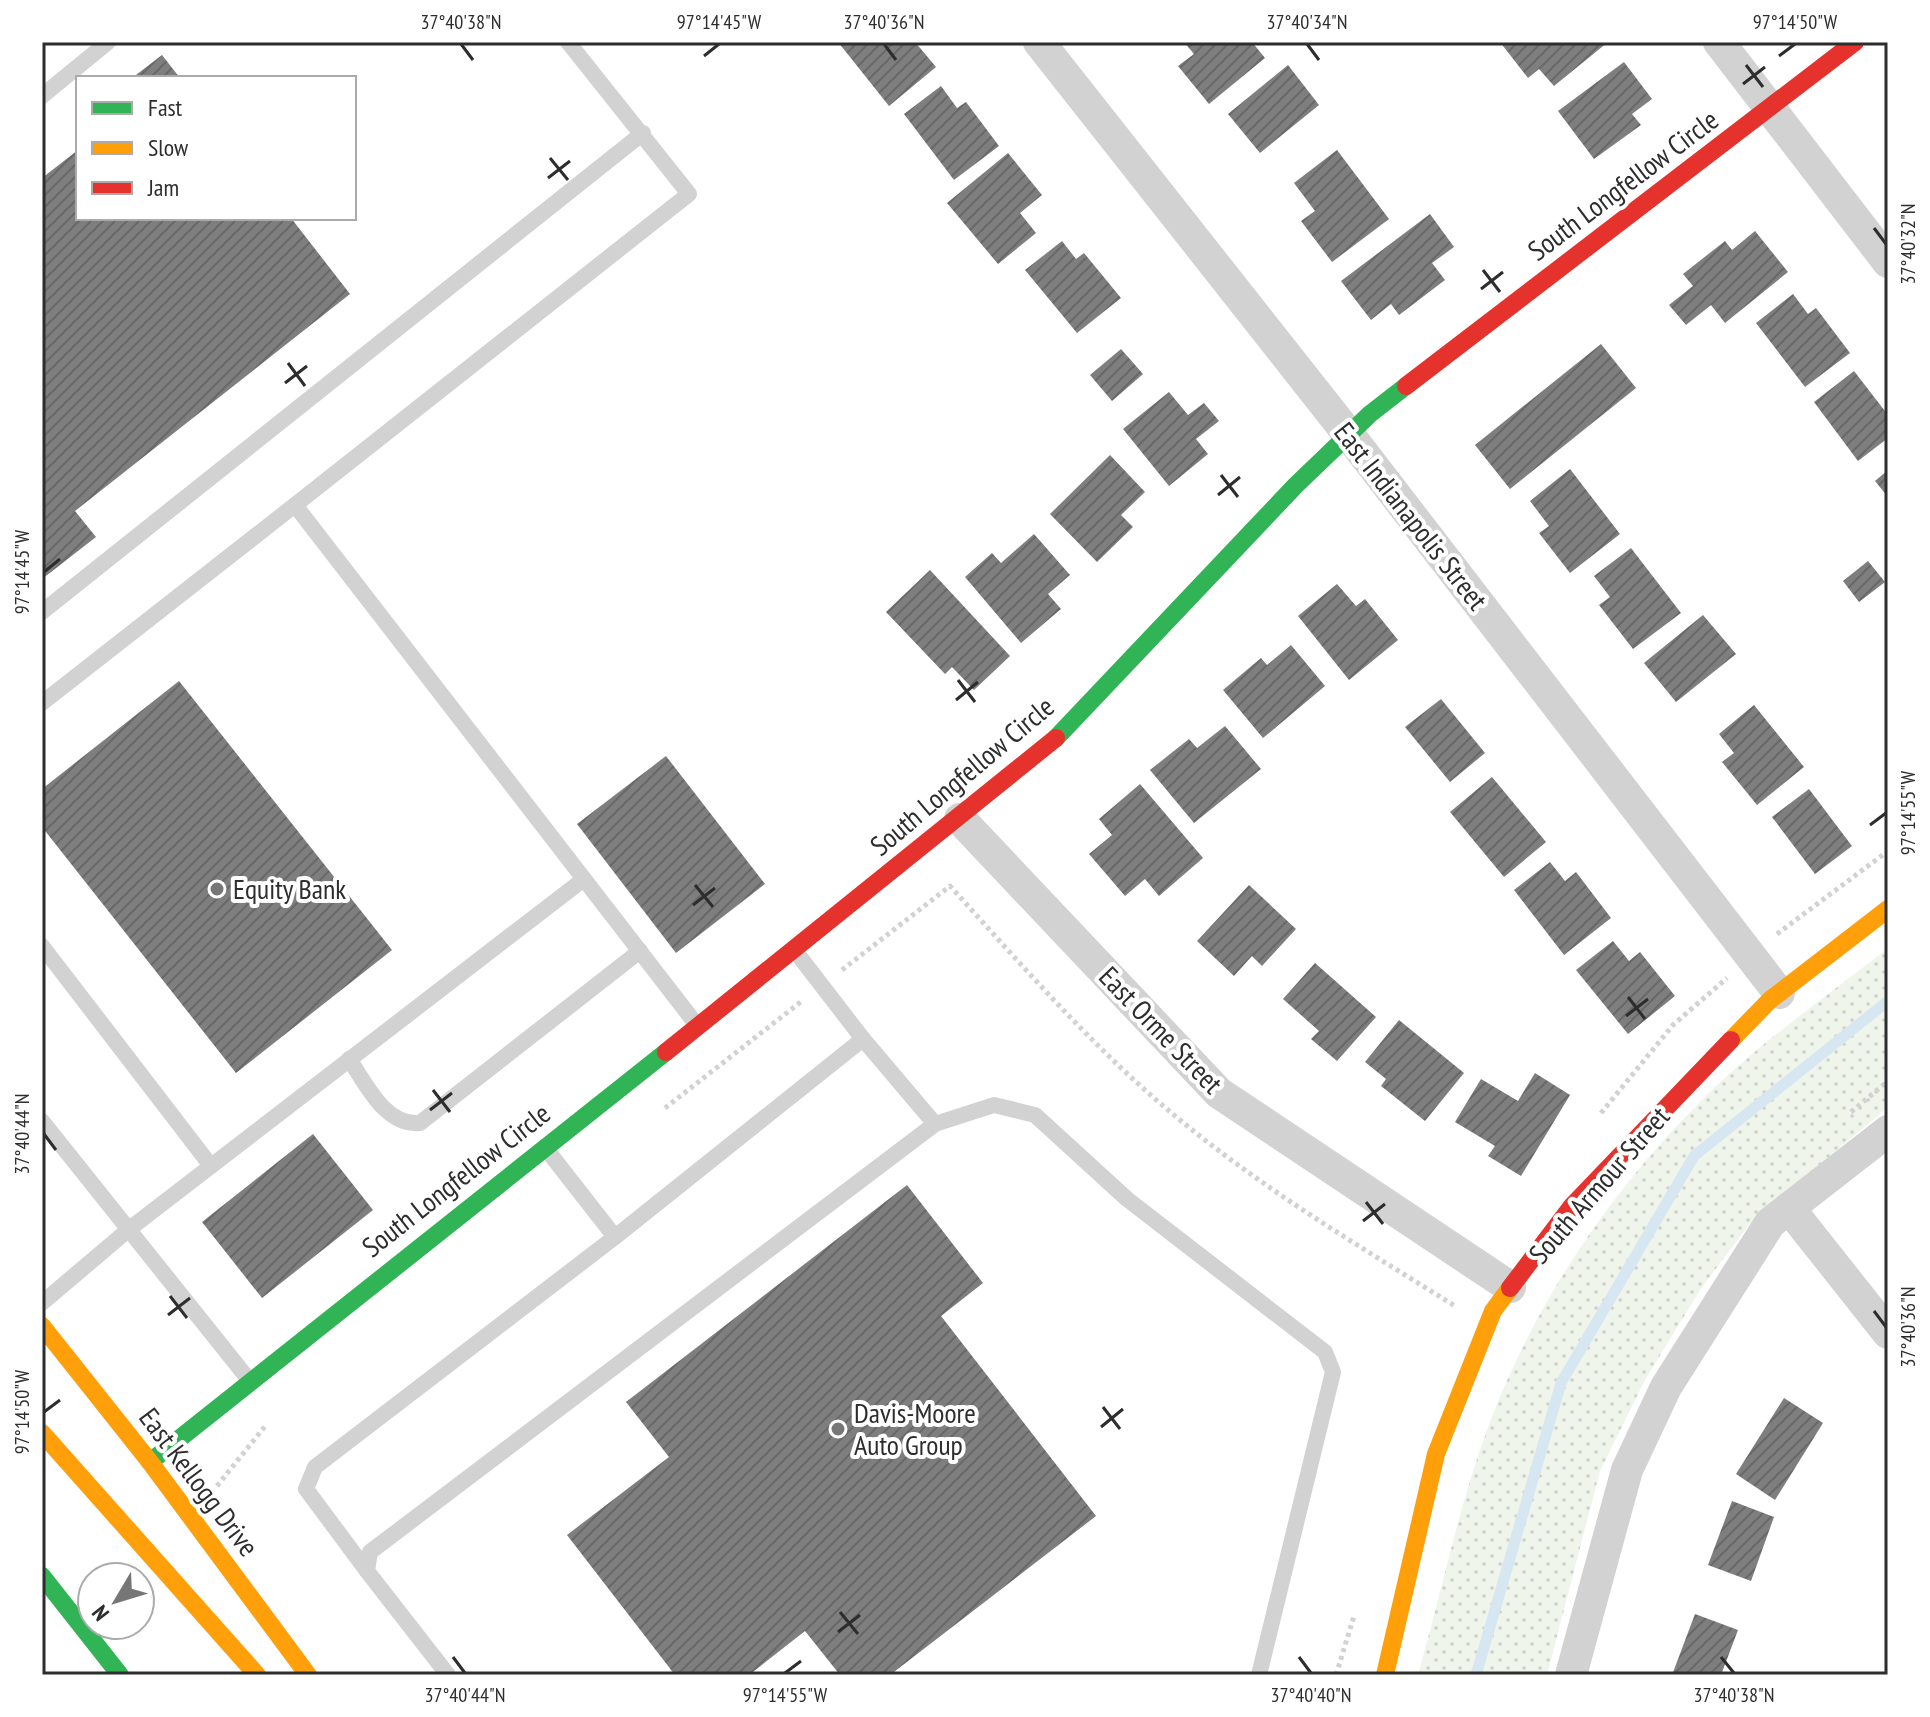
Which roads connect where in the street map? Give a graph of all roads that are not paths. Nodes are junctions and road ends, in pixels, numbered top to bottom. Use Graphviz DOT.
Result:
graph roads {
  1 [pos="108,42"];
  2 [pos="568,42"];
  3 [pos="1039,42"];
  4 [pos="1719,42"];
  5 [pos="1855,42"];
  6 [pos="42,96"];
  7 [pos="1771,107"];
  8 [pos="643,133"];
  9 [pos="1888,262"];
  10 [pos="1349,435"];
  11 [pos="295,505"];
  12 [pos="42,612"];
  13 [pos="42,703"];
  14 [pos="960,819"];
  15 [pos="584,879"];
  16 [pos="1888,909"];
  17 [pos="42,946"];
  18 [pos="793,949"];
  19 [pos="640,951"];
  20 [pos="1779,993"];
  21 [pos="696,1024"];
  22 [pos="863,1039"];
  23 [pos="349,1059"];
  24 [pos="42,1121"];
  25 [pos="935,1124"];
  26 [pos="1888,1131"];
  27 [pos="544,1146"];
  28 [pos="211,1166"];
  29 [pos="1789,1208"];
  30 [pos="128,1230"];
  31 [pos="615,1237"];
  32 [pos="1510,1287"];
  33 [pos="42,1303"];
  34 [pos="42,1326"];
  35 [pos="1888,1333"];
  36 [pos="250,1381"];
  37 [pos="42,1433"];
  38 [pos="150,1462"];
  39 [pos="367,1571"];
  40 [pos="42,1576"];
  41 [pos="120,1675"];
  42 [pos="257,1675"];
  43 [pos="308,1675"];
  44 [pos="448,1675"];
  45 [pos="1259,1675"];
  46 [pos="1385,1675"];
  47 [pos="1571,1675"];
  1 -- 6 [label="lane"];
  2 -- 8 [label="lane"];
  3 -- 10 [label="street, East Indianapolis Street"];
  4 -- 7 [label="street"];
  5 -- 7 [label="main road, South Longfellow Circle"];
  7 -- 9 [label="street"];
  7 -- 10 [label="main road, South Longfellow Circle"];
  8 -- 11 [label="lane"];
  8 -- 12 [label="lane"];
  10 -- 14 [label="main road, South Longfellow Circle"];
  10 -- 20 [label="street, East Indianapolis Street"];
  11 -- 13 [label="lane"];
  11 -- 15 [label="lane"];
  14 -- 18 [label="main road, South Longfellow Circle"];
  14 -- 32 [label="street, East Orme Street"];
  15 -- 19 [label="lane"];
  15 -- 23 [label="lane"];
  16 -- 20 [label="main road, South Armour Street"];
  17 -- 28 [label="lane"];
  18 -- 21 [label="main road, South Longfellow Circle"];
  18 -- 22 [label="lane"];
  19 -- 21 [label="lane"];
  19 -- 23 [label="lane"];
  20 -- 32 [label="main road, South Armour Street"];
  21 -- 27 [label="main road, South Longfellow Circle"];
  22 -- 25 [label="lane"];
  22 -- 31 [label="lane"];
  23 -- 28 [label="lane"];
  24 -- 30 [label="lane"];
  25 -- 39 [label="lane"];
  25 -- 45 [label="lane"];
  26 -- 29 [label="street"];
  27 -- 31 [label="lane"];
  27 -- 36 [label="main road, South Longfellow Circle"];
  28 -- 30 [label="lane"];
  29 -- 35 [label="street"];
  29 -- 47 [label="street"];
  30 -- 33 [label="lane"];
  30 -- 36 [label="lane"];
  31 -- 39 [label="lane"];
  32 -- 46 [label="main road, South Armour Street"];
  34 -- 38 [label="main road, East Kellogg Drive"];
  36 -- 38 [label="main road, South Longfellow Circle"];
  37 -- 42 [label="main road"];
  38 -- 43 [label="main road, East Kellogg Drive"];
  39 -- 44 [label="lane"];
  40 -- 41 [label="main road"];
}
